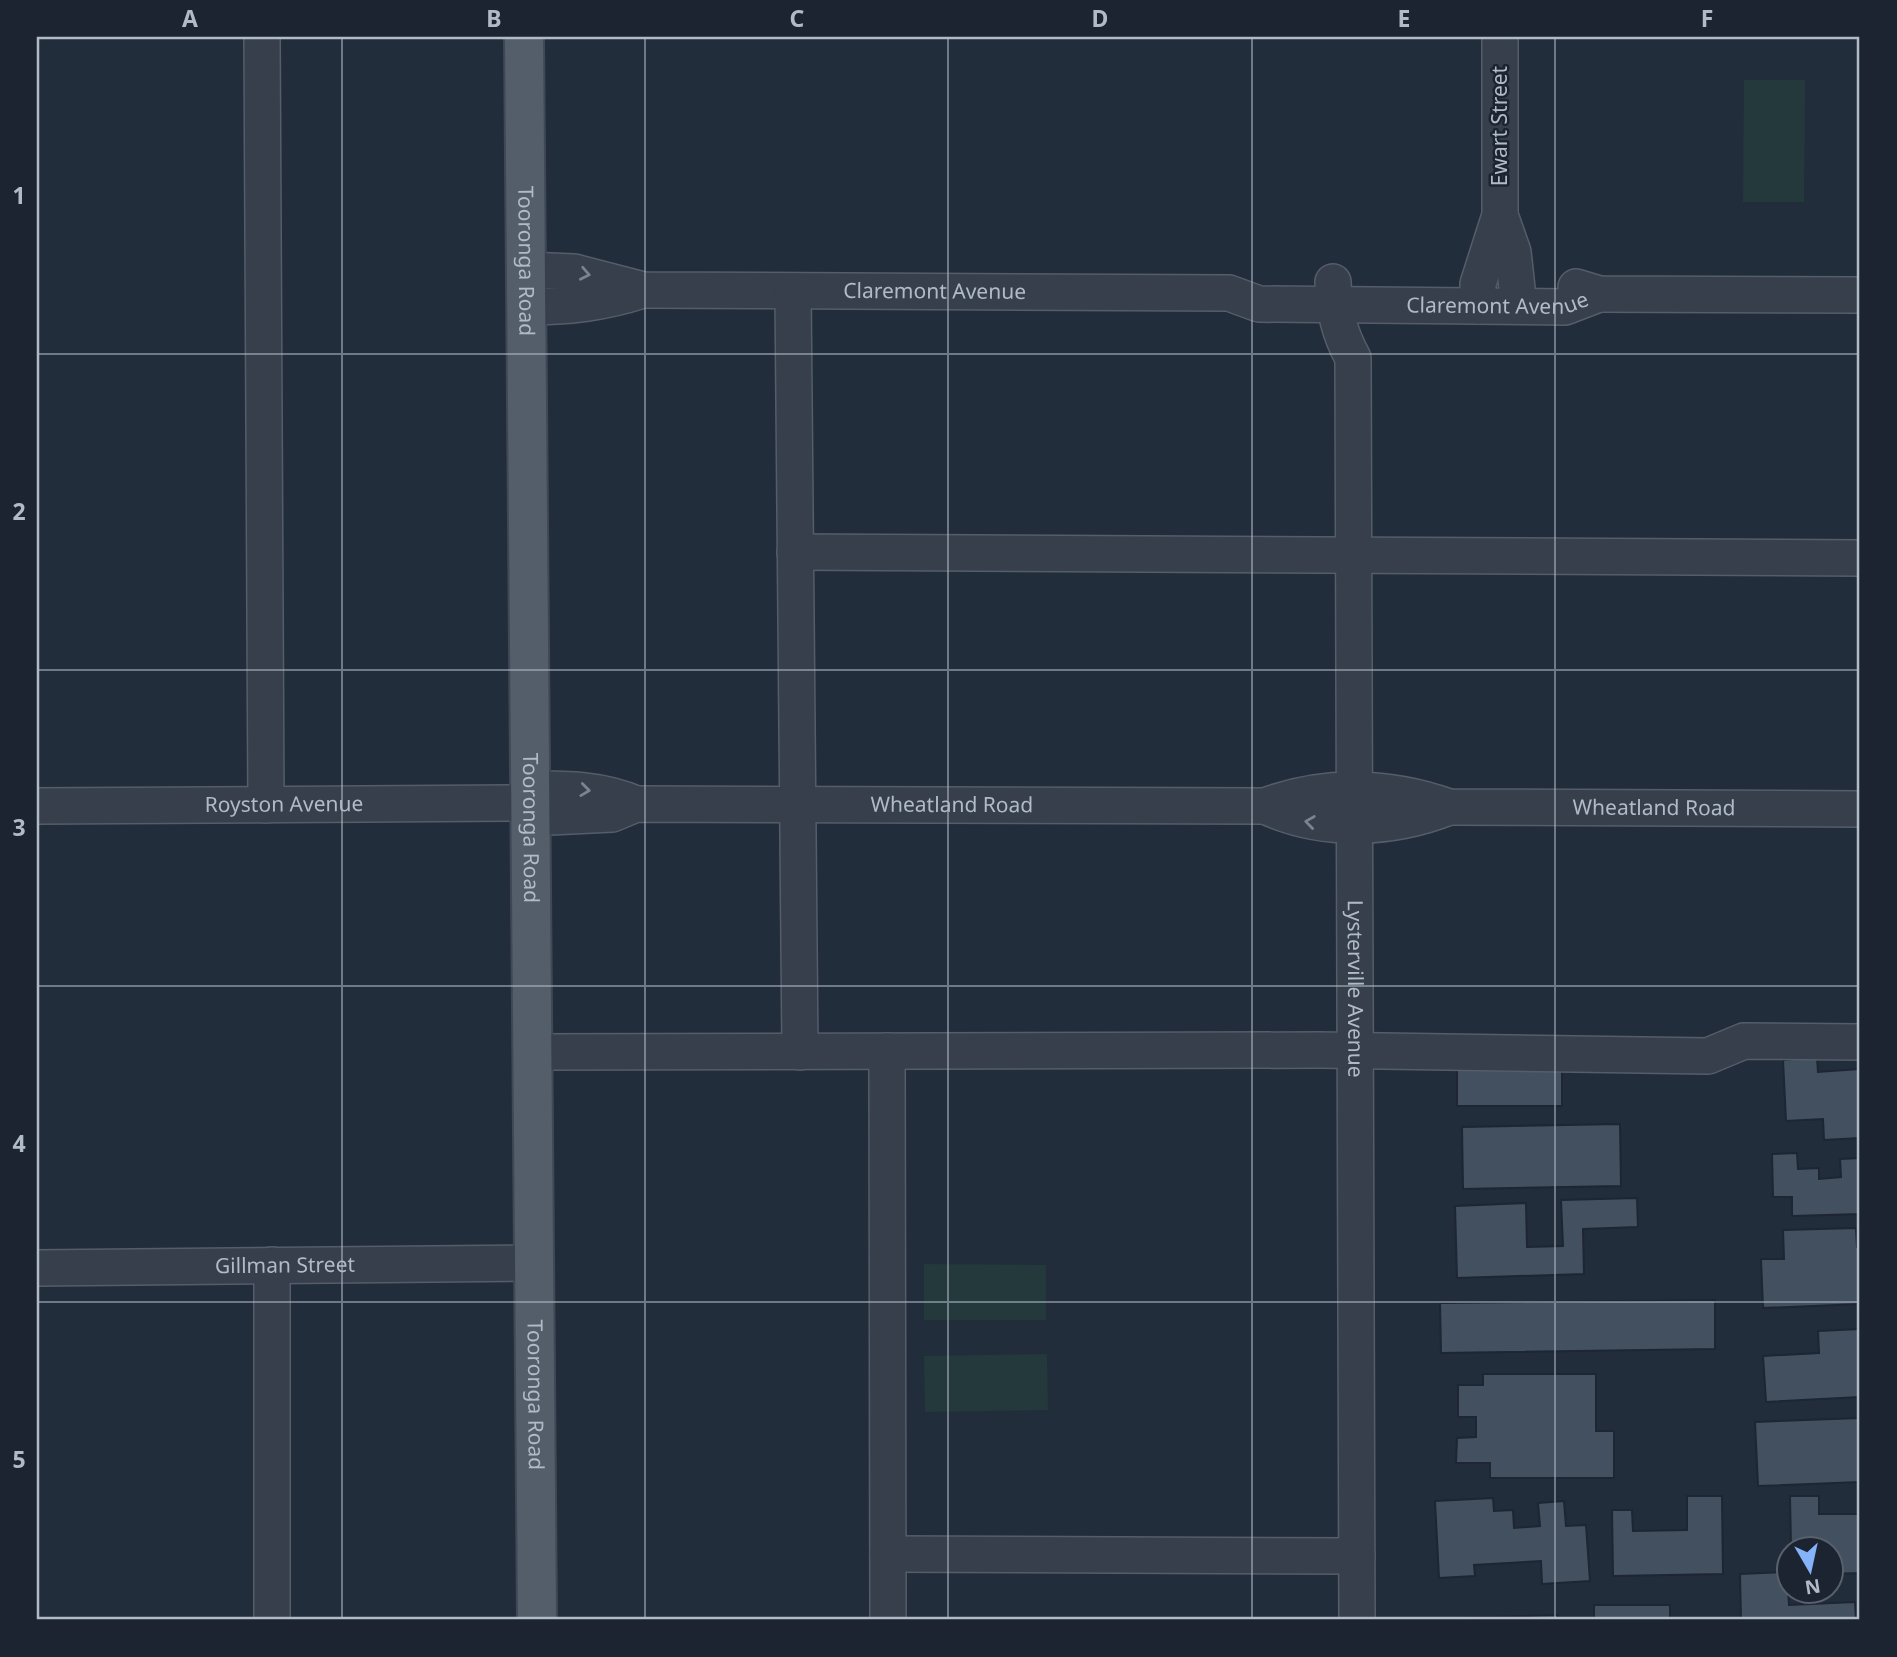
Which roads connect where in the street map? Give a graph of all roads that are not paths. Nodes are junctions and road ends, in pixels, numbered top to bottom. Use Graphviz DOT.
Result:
graph roads {
  1 [pos="262,37"];
  2 [pos="524,37"];
  3 [pos="1500,37"];
  4 [pos="1500,215"];
  5 [pos="526,288"];
  6 [pos="793,291"];
  7 [pos="1333,293"];
  8 [pos="1376,294"];
  9 [pos="1478,295"];
  10 [pos="1518,295"];
  11 [pos="1860,295"];
  12 [pos="1353,358"];
  13 [pos="795,552"];
  14 [pos="1354,557"];
  15 [pos="1860,558"];
  16 [pos="530,803"];
  17 [pos="266,805"];
  18 [pos="797,805"];
  19 [pos="37,806"];
  20 [pos="1355,807"];
  21 [pos="1860,809"];
  22 [pos="1860,1042"];
  23 [pos="887,1051"];
  24 [pos="1355,1051"];
  25 [pos="532,1052"];
  26 [pos="800,1052"];
  27 [pos="534,1263"];
  28 [pos="272,1265"];
  29 [pos="37,1268"];
  30 [pos="888,1554"];
  31 [pos="1357,1556"];
  32 [pos="272,1620"];
  33 [pos="537,1620"];
  34 [pos="888,1620"];
  35 [pos="1357,1620"];
  1 -- 17 [label="street"];
  2 -- 5 [label="main road, Tooronga Road"];
  3 -- 4 [label="street, Ewart Street"];
  4 -- 9 [label="street, Ewart Street"];
  4 -- 10 [label="street, Ewart Street"];
  5 -- 6 [label="street, Claremont Avenue"];
  5 -- 16 [label="main road, Tooronga Road"];
  6 -- 7 [label="street, Claremont Avenue"];
  6 -- 13 [label="street"];
  7 -- 8 [label="street, Claremont Avenue"];
  7 -- 12 [label="street, Lysterville Avenue"];
  8 -- 9 [label="street, Claremont Avenue"];
  8 -- 12 [label="street, Lysterville Avenue"];
  9 -- 10 [label="street, Claremont Avenue"];
  10 -- 11 [label="street, Claremont Avenue"];
  12 -- 14 [label="street, Lysterville Avenue"];
  13 -- 14 [label="street"];
  13 -- 18 [label="street"];
  14 -- 15 [label="street"];
  14 -- 20 [label="street, Lysterville Avenue"];
  16 -- 17 [label="street, Royston Avenue"];
  16 -- 18 [label="street, Wheatland Road"];
  16 -- 25 [label="main road, Tooronga Road"];
  17 -- 19 [label="street, Royston Avenue"];
  18 -- 20 [label="street, Wheatland Road"];
  18 -- 26 [label="street"];
  20 -- 21 [label="street, Wheatland Road"];
  20 -- 24 [label="street, Lysterville Avenue"];
  22 -- 24 [label="street"];
  23 -- 24 [label="street"];
  23 -- 26 [label="street"];
  23 -- 30 [label="street"];
  24 -- 31 [label="street, Lysterville Avenue"];
  25 -- 26 [label="street"];
  25 -- 27 [label="main road, Tooronga Road"];
  27 -- 28 [label="street, Gillman Street"];
  27 -- 33 [label="main road, Tooronga Road"];
  28 -- 29 [label="street, Gillman Street"];
  28 -- 32 [label="street"];
  30 -- 31 [label="street"];
  30 -- 34 [label="street"];
  31 -- 35 [label="street, Lysterville Avenue"];
}
